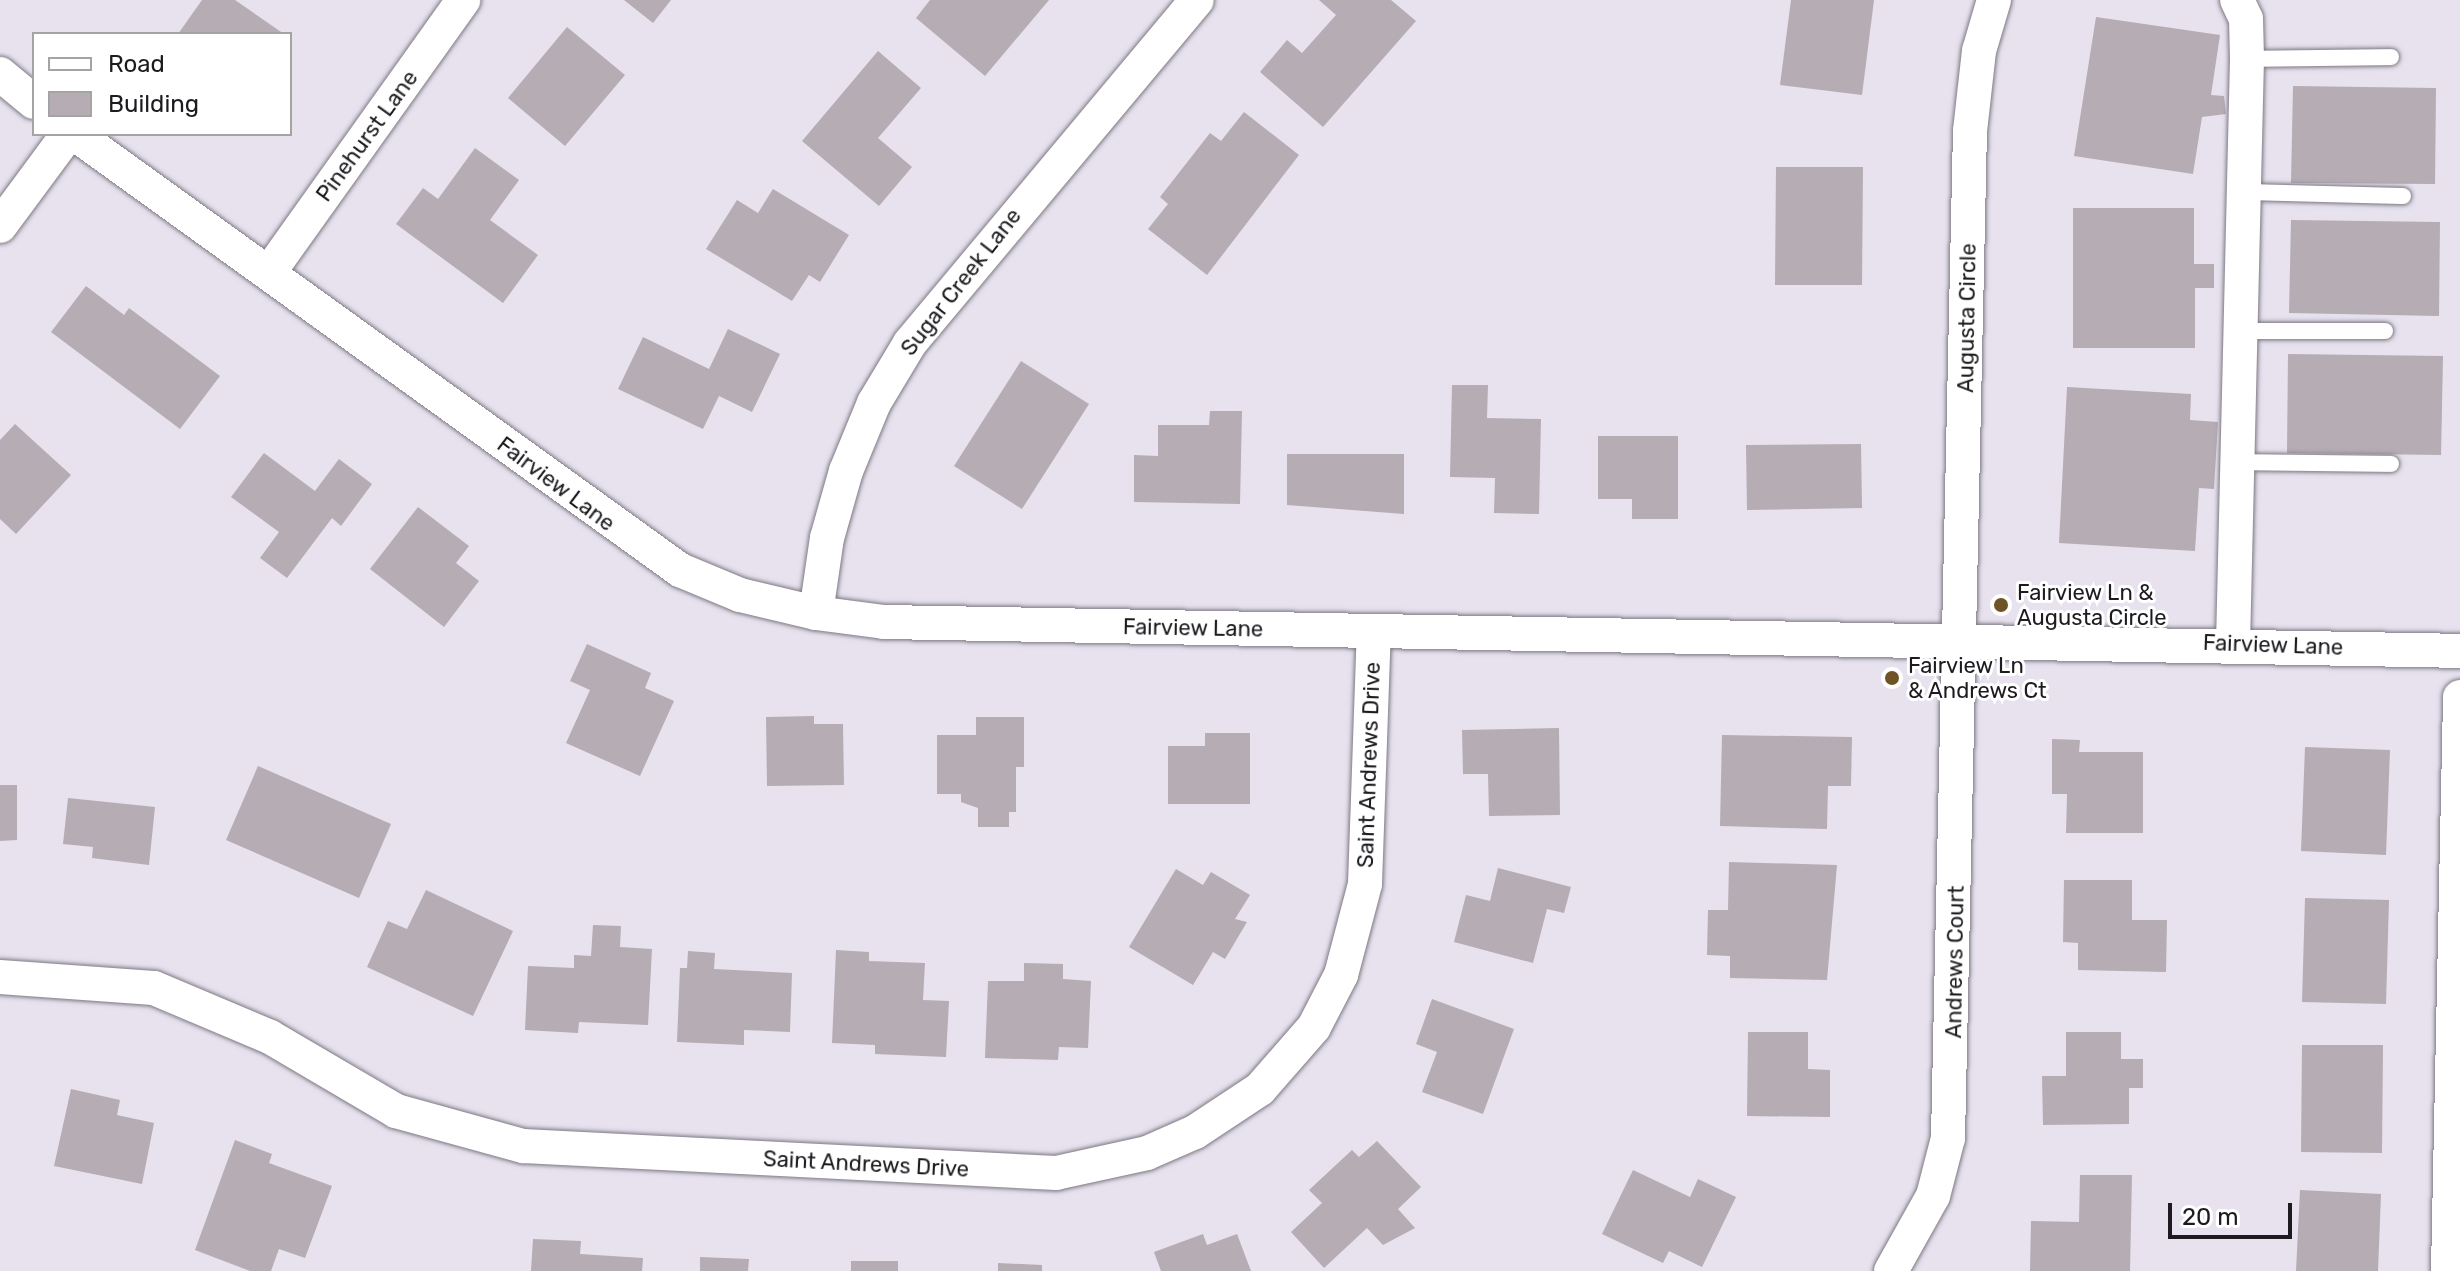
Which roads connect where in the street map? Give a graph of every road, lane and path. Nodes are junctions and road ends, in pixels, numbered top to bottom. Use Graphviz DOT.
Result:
graph roads {
  1 [pos="463,0"];
  2 [pos="1197,0"];
  3 [pos="1994,0"];
  4 [pos="2237,0"];
  5 [pos="2391,57"];
  6 [pos="2247,59"];
  7 [pos="0,74"];
  8 [pos="32,100"];
  9 [pos="67,136"];
  10 [pos="78,136"];
  11 [pos="2245,192"];
  12 [pos="2403,196"];
  13 [pos="0,226"];
  14 [pos="270,271"];
  15 [pos="2241,331"];
  16 [pos="2385,331"];
  17 [pos="2236,462"];
  18 [pos="2391,464"];
  19 [pos="816,613"];
  20 [pos="1374,631"];
  21 [pos="1961,639"];
  22 [pos="2233,644"];
  23 [pos="2460,651"];
  24 [pos="2460,697"];
  25 [pos="2457,959"];
  26 [pos="0,977"];
  27 [pos="2456,1110"];
  28 [pos="1891,1271"];
  29 [pos="2448,1271"];
  1 -- 14 [label="street, Pinehurst Lane"];
  2 -- 19 [label="street, Sugar Creek Lane"];
  3 -- 21 [label="street, Augusta Circle"];
  4 -- 6 [label="street"];
  5 -- 6 [label="lane"];
  6 -- 11 [label="street"];
  7 -- 8 [label="street"];
  9 -- 13 [label="street"];
  10 -- 14 [label="street, Fairview Lane"];
  11 -- 12 [label="lane"];
  11 -- 15 [label="street"];
  14 -- 19 [label="street, Fairview Lane"];
  15 -- 16 [label="lane"];
  15 -- 17 [label="street"];
  17 -- 18 [label="lane"];
  17 -- 22 [label="street"];
  19 -- 20 [label="street, Fairview Lane"];
  20 -- 21 [label="street, Fairview Lane"];
  20 -- 26 [label="street, Saint Andrews Drive"];
  21 -- 22 [label="street, Fairview Lane"];
  21 -- 28 [label="street, Andrews Court"];
  22 -- 23 [label="street, Fairview Lane"];
  24 -- 25 [label="street"];
  25 -- 27 [label="street"];
  27 -- 29 [label="street"];
}
